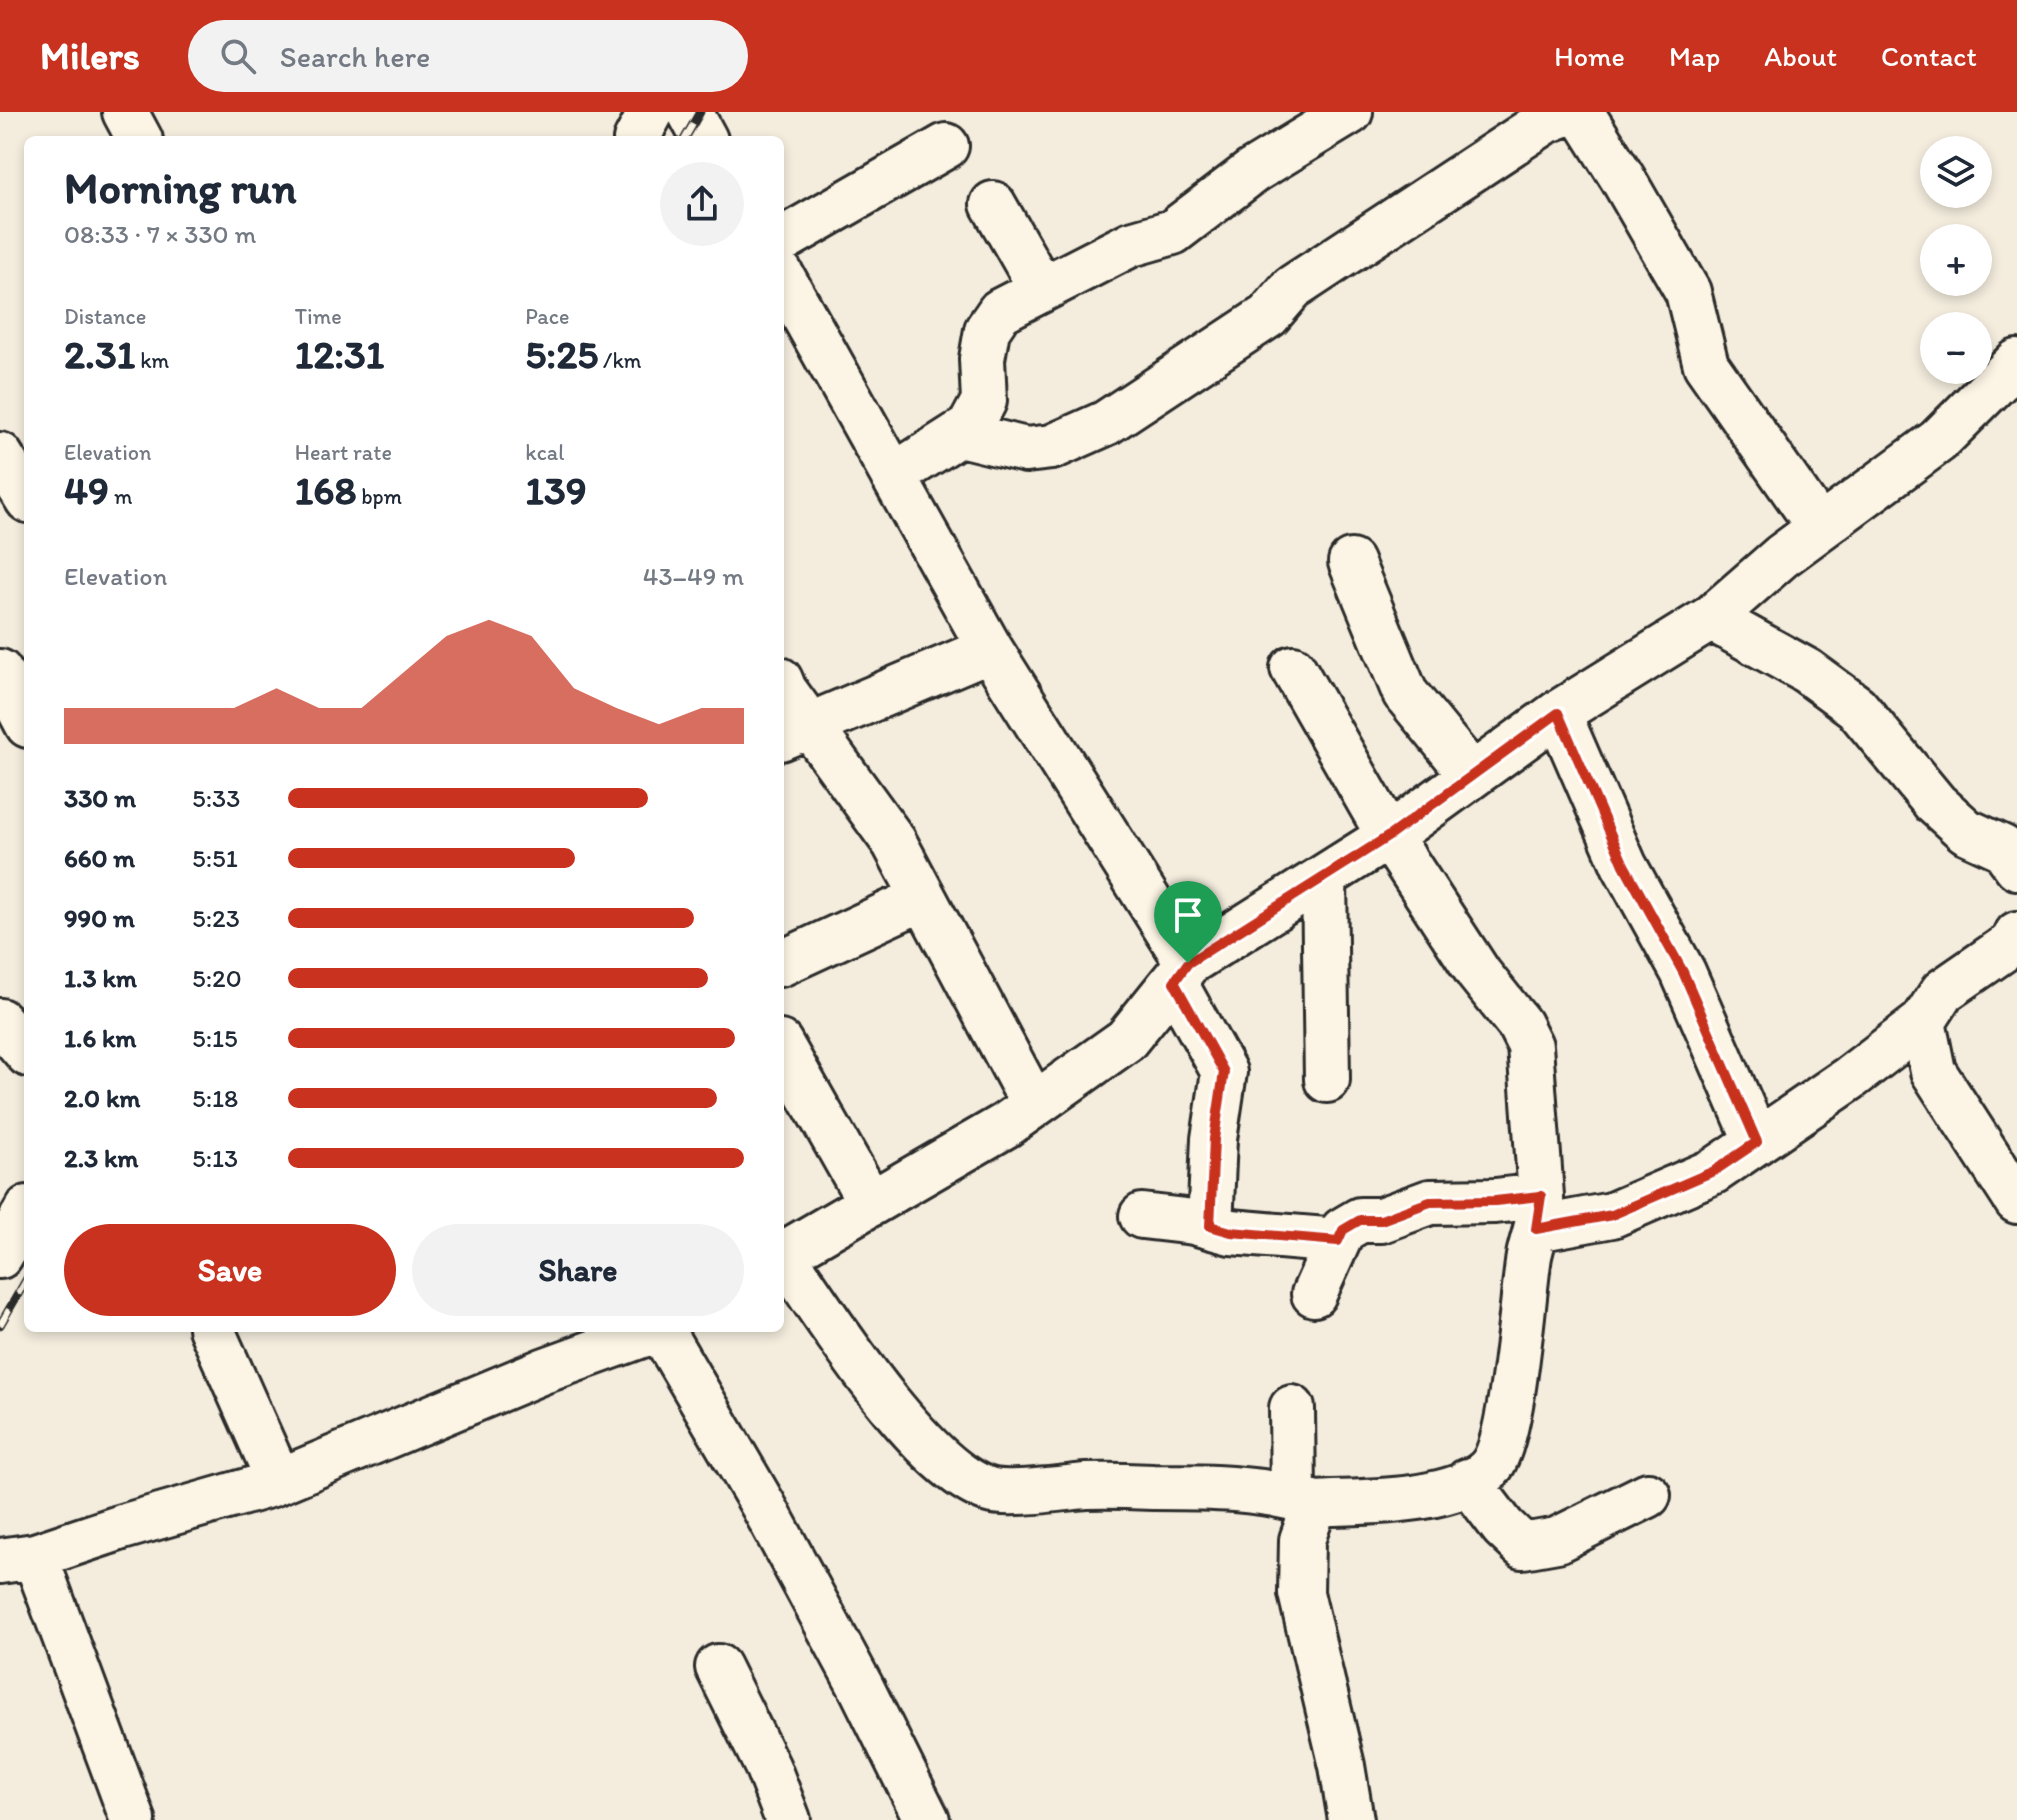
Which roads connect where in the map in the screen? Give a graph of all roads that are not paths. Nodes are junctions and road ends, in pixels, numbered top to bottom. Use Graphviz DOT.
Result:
graph roads {
  1 [pos="125,112"];
  2 [pos="651,112"];
  3 [pos="690,112"];
  4 [pos="1350,112"];
  5 [pos="1559,114"];
  6 [pos="138,136"];
  7 [pos="638,136"];
  8 [pos="703,136"];
  9 [pos="946,146"];
  10 [pos="993,204"];
  11 [pos="784,239"];
  12 [pos="784,280"];
  13 [pos="1041,288"];
  14 [pos="2017,362"];
  15 [pos="960,434"];
  16 [pos="0,455"];
  17 [pos="893,476"];
  18 [pos="24,494"];
  19 [pos="1820,528"];
  20 [pos="1351,562"];
  21 [pos="1711,618"];
  22 [pos="990,649"];
  23 [pos="1293,668"];
  24 [pos="0,672"];
  25 [pos="784,694"];
  26 [pos="1558,713"];
  27 [pos="24,717"];
  28 [pos="795,732"];
  29 [pos="1472,775"];
  30 [pos="1389,836"];
  31 [pos="2017,867"];
  32 [pos="1324,878"];
  33 [pos="923,898"];
  34 [pos="2017,934"];
  35 [pos="784,962"];
  36 [pos="1181,972"];
  37 [pos="0,1021"];
  38 [pos="1923,1022"];
  39 [pos="24,1049"];
  40 [pos="784,1050"];
  41 [pos="1327,1080"];
  42 [pos="1034,1105"];
  43 [pos="1757,1142"];
  44 [pos="2017,1201"];
  45 [pos="870,1202"];
  46 [pos="1539,1213"];
  47 [pos="24,1215"];
  48 [pos="1142,1216"];
  49 [pos="1210,1226"];
  50 [pos="1338,1241"];
  51 [pos="784,1253"];
  52 [pos="0,1256"];
  53 [pos="784,1259"];
  54 [pos="1314,1294"];
  55 [pos="213,1332"];
  56 [pos="649,1332"];
  57 [pos="662,1332"];
  58 [pos="1292,1408"];
  59 [pos="279,1481"];
  60 [pos="1468,1481"];
  61 [pos="1648,1495"];
  62 [pos="1304,1501"];
  63 [pos="17,1558"];
  64 [pos="718,1667"];
  65 [pos="133,1820"];
  66 [pos="788,1820"];
  67 [pos="927,1820"];
  68 [pos="1351,1820"];
  1 -- 6 [label="street"];
  2 -- 7 [label="street"];
  3 -- 8 [label="street"];
  4 -- 13 [label="street"];
  5 -- 15 [label="street"];
  5 -- 19 [label="street"];
  9 -- 11 [label="street"];
  10 -- 13 [label="street"];
  12 -- 17 [label="street"];
  13 -- 15 [label="street"];
  14 -- 19 [label="street"];
  15 -- 17 [label="street"];
  16 -- 18 [label="street"];
  17 -- 22 [label="street"];
  19 -- 21 [label="street"];
  20 -- 29 [label="street"];
  21 -- 26 [label="street"];
  21 -- 31 [label="street"];
  22 -- 28 [label="street"];
  22 -- 36 [label="street"];
  23 -- 30 [label="street"];
  24 -- 27 [label="street"];
  25 -- 28 [label="street"];
  26 -- 29 [label="street"];
  26 -- 43 [label="street"];
  28 -- 33 [label="street"];
  29 -- 30 [label="street"];
  30 -- 32 [label="street"];
  30 -- 46 [label="street"];
  32 -- 36 [label="street"];
  32 -- 41 [label="street"];
  33 -- 35 [label="street"];
  33 -- 42 [label="street"];
  34 -- 38 [label="street"];
  36 -- 42 [label="street"];
  36 -- 49 [label="street"];
  37 -- 39 [label="street"];
  38 -- 43 [label="street"];
  38 -- 44 [label="street"];
  40 -- 45 [label="street"];
  42 -- 45 [label="street"];
  43 -- 46 [label="street"];
  45 -- 51 [label="street"];
  46 -- 50 [label="street"];
  46 -- 60 [label="street"];
  47 -- 52 [label="street"];
  48 -- 49 [label="street"];
  49 -- 50 [label="street"];
  50 -- 54 [label="street"];
  53 -- 62 [label="street"];
  55 -- 59 [label="street"];
  56 -- 59 [label="street"];
  57 -- 67 [label="street"];
  58 -- 62 [label="street"];
  59 -- 63 [label="street"];
  60 -- 61 [label="street"];
  60 -- 62 [label="street"];
  62 -- 68 [label="street"];
  63 -- 65 [label="street"];
  64 -- 66 [label="street"];
}
